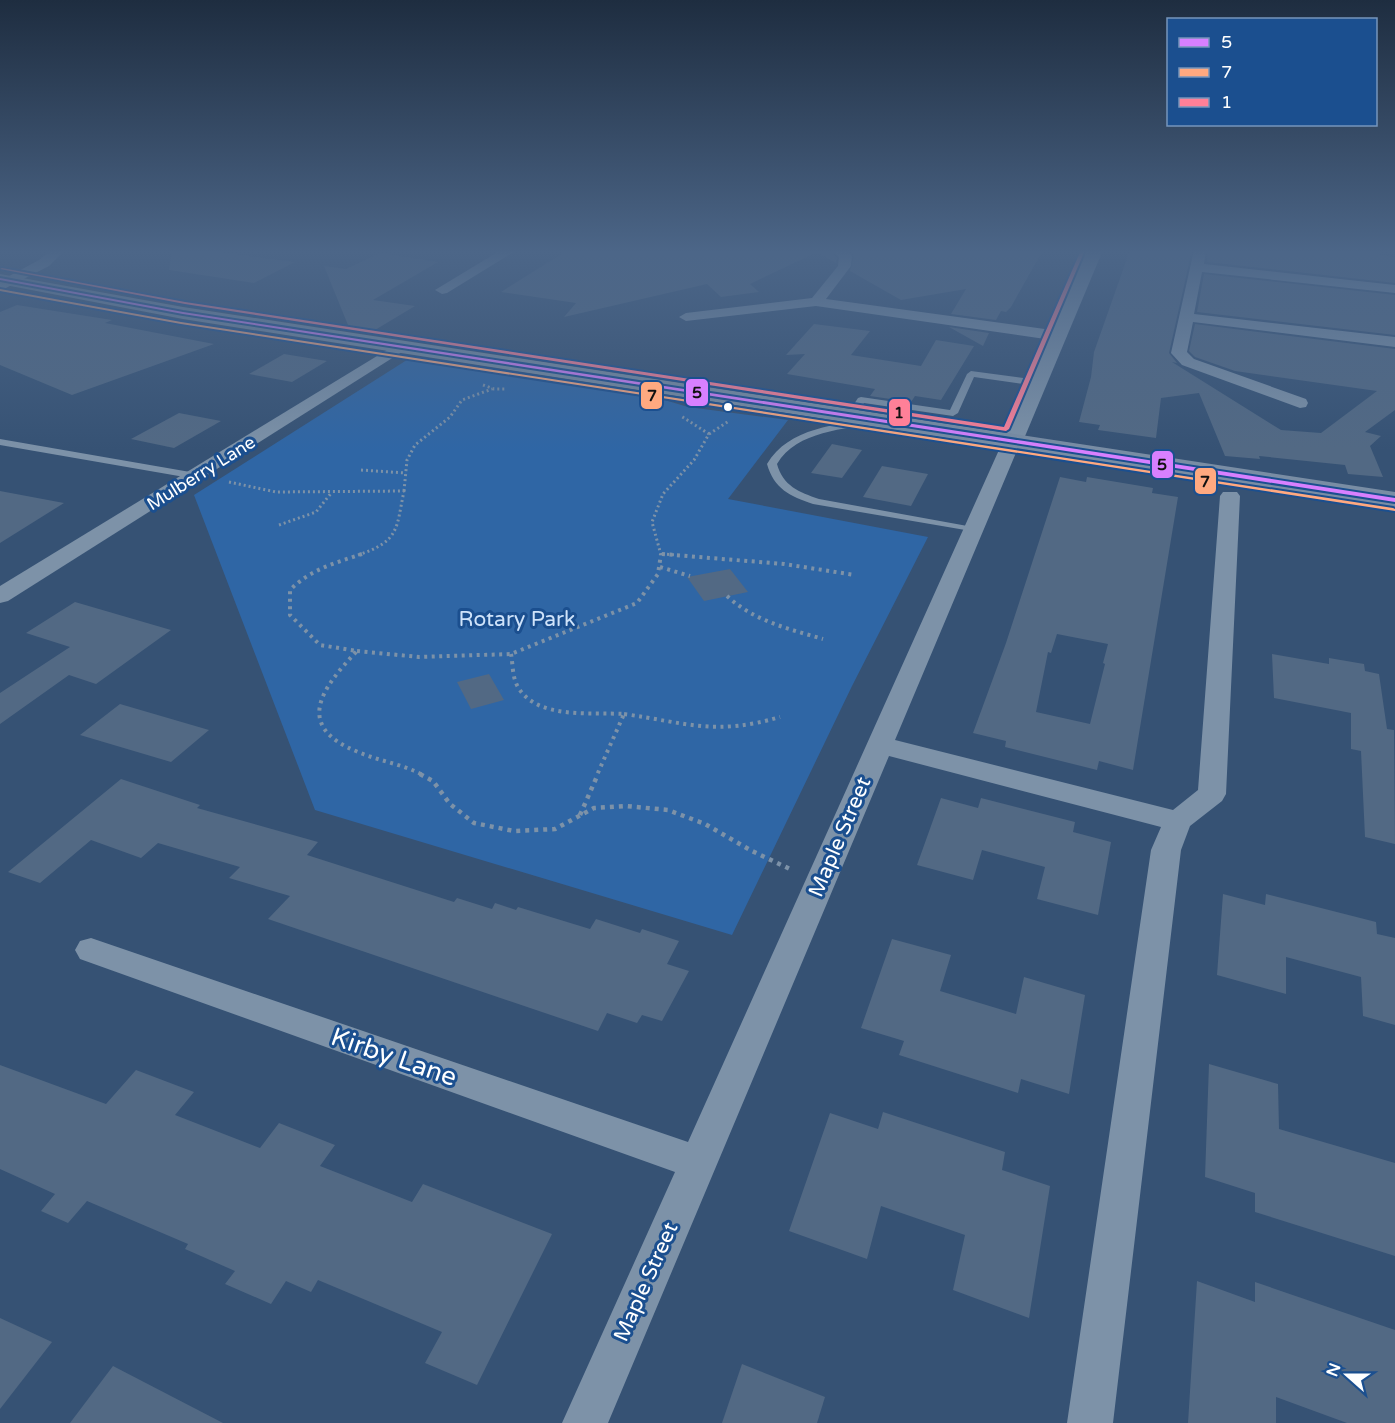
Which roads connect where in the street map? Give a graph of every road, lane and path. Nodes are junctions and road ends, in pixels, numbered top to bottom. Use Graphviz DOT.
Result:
graph roads {
  1 [pos="205,316"];
  2 [pos="919,316"];
  3 [pos="1067,316"];
  4 [pos="1186,317"];
  5 [pos="1059,336"];
  6 [pos="1395,342"];
  7 [pos="400,347"];
  8 [pos="474,382"];
  9 [pos="1038,383"];
  10 [pos="494,389"];
  11 [pos="513,389"];
  12 [pos="1300,403"];
  13 [pos="674,412"];
  14 [pos="851,416"];
  15 [pos="877,420"];
  16 [pos="1012,441"];
  17 [pos="0,442"];
  18 [pos="362,470"];
  19 [pos="406,472"];
  20 [pos="196,476"];
  21 [pos="333,491"];
  22 [pos="404,491"];
  23 [pos="1230,496"];
  24 [pos="1395,500"];
  25 [pos="279,525"];
  26 [pos="973,530"];
  27 [pos="662,554"];
  28 [pos="660,567"];
  29 [pos="855,575"];
  30 [pos="690,576"];
  31 [pos="0,596"];
  32 [pos="727,596"];
  33 [pos="823,639"];
  34 [pos="357,651"];
  35 [pos="511,654"];
  36 [pos="624,714"];
  37 [pos="780,717"];
  38 [pos="880,745"];
  39 [pos="580,815"];
  40 [pos="1178,821"];
  41 [pos="820,882"];
  42 [pos="90,950"];
  43 [pos="698,1163"];
  44 [pos="585,1423"];
  45 [pos="1090,1423"];
  1 -- 7 [label="main road"];
  2 -- 5 [label="street"];
  3 -- 5 [label="street, Maple Street"];
  4 -- 6 [label="street"];
  4 -- 12 [label="street"];
  5 -- 9 [label="street, Maple Street"];
  7 -- 14 [label="main road"];
  7 -- 20 [label="street, Mulberry Lane"];
  8 -- 10 [label="path"];
  9 -- 14 [label="lane"];
  9 -- 16 [label="street, Maple Street"];
  10 -- 11 [label="path"];
  10 -- 19 [label="path"];
  13 -- 27 [label="path"];
  14 -- 15 [label="main road"];
  15 -- 16 [label="main road"];
  15 -- 26 [label="lane"];
  16 -- 24 [label="main road"];
  16 -- 26 [label="street, Maple Street"];
  17 -- 20 [label="lane"];
  18 -- 19 [label="path"];
  19 -- 22 [label="path"];
  20 -- 21 [label="path"];
  20 -- 31 [label="street, Mulberry Lane"];
  21 -- 22 [label="path"];
  21 -- 25 [label="path"];
  22 -- 34 [label="path"];
  23 -- 40 [label="street"];
  26 -- 38 [label="street, Maple Street"];
  27 -- 28 [label="path"];
  27 -- 29 [label="path"];
  28 -- 30 [label="path"];
  28 -- 35 [label="path"];
  32 -- 33 [label="path"];
  34 -- 35 [label="path"];
  34 -- 39 [label="path"];
  35 -- 36 [label="path"];
  36 -- 37 [label="path"];
  36 -- 39 [label="path"];
  38 -- 40 [label="street"];
  38 -- 41 [label="street, Maple Street"];
  39 -- 41 [label="path"];
  40 -- 45 [label="street"];
  41 -- 43 [label="street, Maple Street"];
  42 -- 43 [label="street, Kirby Lane"];
  43 -- 44 [label="street, Maple Street"];
}
